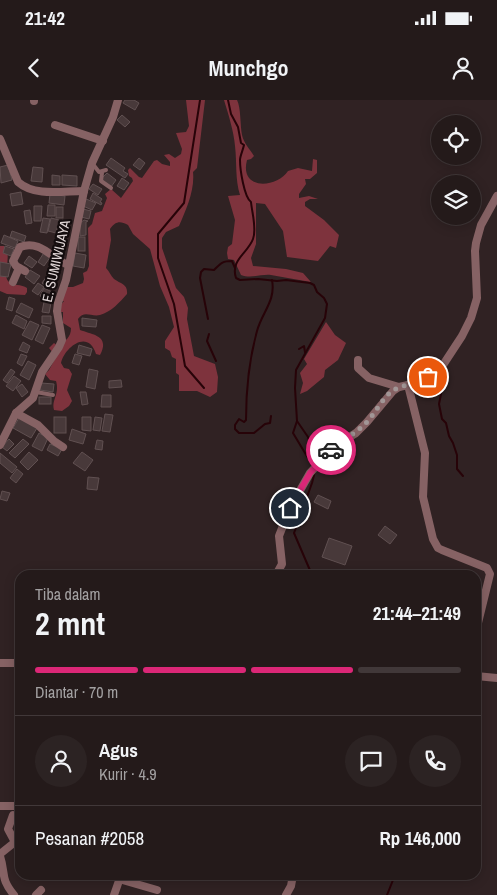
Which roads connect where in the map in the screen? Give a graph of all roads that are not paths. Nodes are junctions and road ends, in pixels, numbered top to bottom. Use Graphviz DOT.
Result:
graph roads {
  1 [pos="118,100"];
  2 [pos="55,125"];
  3 [pos="0,138"];
  4 [pos="103,140"];
  5 [pos="92,163"];
  6 [pos="111,188"];
  7 [pos="84,191"];
  8 [pos="497,196"];
  9 [pos="68,265"];
  10 [pos="13,282"];
  11 [pos="358,360"];
  12 [pos="408,385"];
  13 [pos="399,387"];
  14 [pos="36,392"];
  15 [pos="53,395"];
  16 [pos="16,413"];
  17 [pos="3,428"];
  18 [pos="0,445"];
  19 [pos="63,447"];
  20 [pos="279,570"];
  21 [pos="481,611"];
  22 [pos="0,662"];
  23 [pos="15,663"];
  24 [pos="481,677"];
  25 [pos="497,678"];
  26 [pos="0,806"];
  27 [pos="15,806"];
  28 [pos="13,816"];
  29 [pos="0,855"];
  30 [pos="119,880"];
  31 [pos="129,880"];
  32 [pos="292,880"];
  33 [pos="157,890"];
  34 [pos="14,895"];
  35 [pos="114,895"];
  36 [pos="286,895"];
  1 -- 4 [label="street, E. SUMIWIJAYA"];
  2 -- 4 [label="street"];
  3 -- 7 [label="street"];
  4 -- 5 [label="street, E. SUMIWIJAYA"];
  5 -- 6 [label="lane"];
  5 -- 7 [label="street, E. SUMIWIJAYA"];
  7 -- 9 [label="street, E. SUMIWIJAYA"];
  8 -- 12 [label="street"];
  9 -- 10 [label="street"];
  9 -- 14 [label="street, E. SUMIWIJAYA"];
  11 -- 13 [label="street"];
  12 -- 13 [label="street"];
  12 -- 21 [label="street"];
  13 -- 20 [label="street"];
  14 -- 15 [label="lane"];
  14 -- 16 [label="street, E. SUMIWIJAYA"];
  16 -- 17 [label="street, E. SUMIWIJAYA"];
  16 -- 19 [label="street"];
  17 -- 18 [label="street, E. SUMIWIJAYA"];
  22 -- 23 [label="street"];
  24 -- 25 [label="street"];
  26 -- 27 [label="street"];
  28 -- 29 [label="street"];
  29 -- 34 [label="street"];
  30 -- 35 [label="street"];
  31 -- 33 [label="street"];
  32 -- 36 [label="street"];
}
